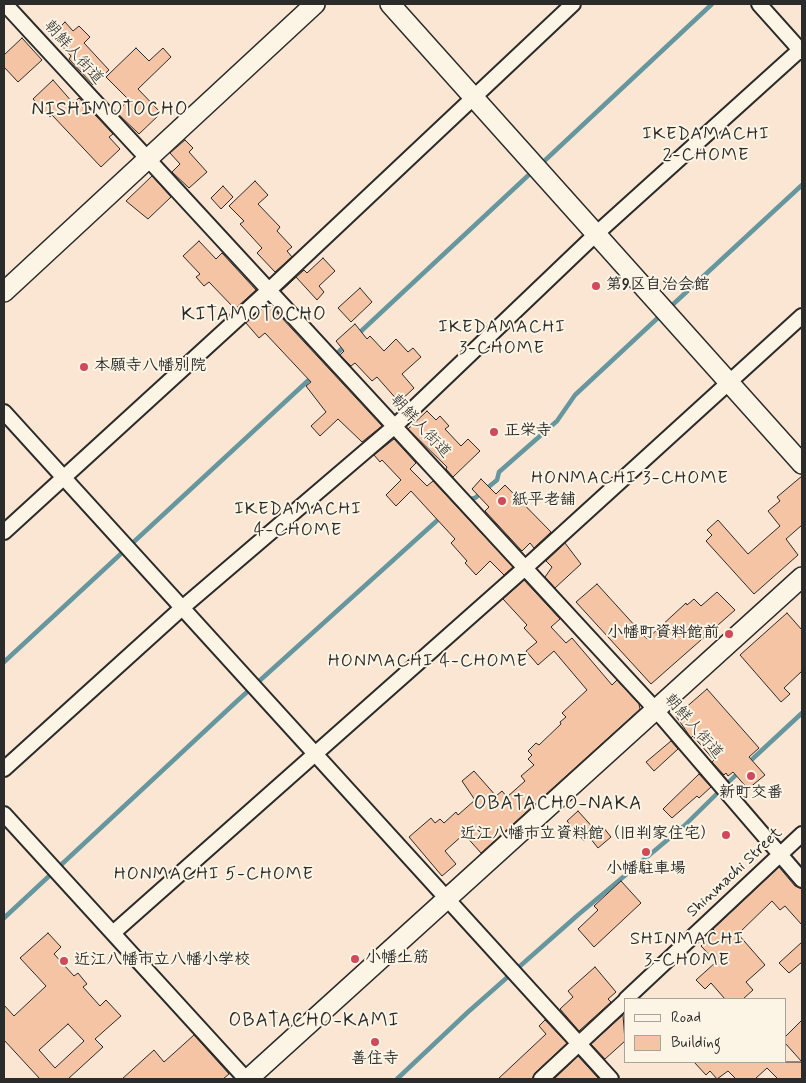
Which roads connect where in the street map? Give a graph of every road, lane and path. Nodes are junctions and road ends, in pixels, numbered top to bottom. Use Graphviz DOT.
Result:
graph roads {
  1 [pos="5,4"];
  2 [pos="315,4"];
  3 [pos="390,4"];
  4 [pos="573,4"];
  5 [pos="759,4"];
  6 [pos="801,50"];
  7 [pos="473,97"];
  8 [pos="147,160"];
  9 [pos="596,234"];
  10 [pos="268,291"];
  11 [pos="4,292"];
  12 [pos="802,316"];
  13 [pos="729,382"];
  14 [pos="4,412"];
  15 [pos="395,426"];
  16 [pos="802,464"];
  17 [pos="63,477"];
  18 [pos="4,532"];
  19 [pos="526,568"];
  20 [pos="802,576"];
  21 [pos="182,608"];
  22 [pos="656,710"];
  23 [pos="314,753"];
  24 [pos="4,770"];
  25 [pos="4,814"];
  26 [pos="802,834"];
  27 [pos="779,855"];
  28 [pos="802,880"];
  29 [pos="447,899"];
  30 [pos="113,933"];
  31 [pos="627,998"];
  32 [pos="624,1001"];
  33 [pos="579,1044"];
  34 [pos="247,1079"];
  35 [pos="541,1079"];
  36 [pos="611,1079"];
  1 -- 8 [label="street, 朝鮮人街道"];
  2 -- 8 [label="street"];
  3 -- 7 [label="street"];
  4 -- 7 [label="street"];
  5 -- 6 [label="street"];
  6 -- 9 [label="street"];
  7 -- 9 [label="street"];
  7 -- 10 [label="street"];
  8 -- 10 [label="street, 朝鮮人街道"];
  8 -- 11 [label="street"];
  9 -- 13 [label="street"];
  9 -- 15 [label="street"];
  10 -- 15 [label="street, 朝鮮人街道"];
  10 -- 17 [label="street"];
  12 -- 13 [label="street"];
  13 -- 16 [label="street"];
  13 -- 19 [label="street"];
  14 -- 17 [label="street"];
  15 -- 19 [label="street, 朝鮮人街道"];
  15 -- 21 [label="street"];
  17 -- 18 [label="street"];
  17 -- 21 [label="street"];
  19 -- 22 [label="street, 朝鮮人街道"];
  19 -- 23 [label="street"];
  20 -- 22 [label="street"];
  21 -- 23 [label="street"];
  21 -- 24 [label="street"];
  22 -- 27 [label="street, 朝鮮人街道"];
  22 -- 29 [label="street"];
  23 -- 29 [label="street"];
  23 -- 30 [label="street"];
  25 -- 30 [label="street"];
  26 -- 27 [label="street, Shinmachi Street"];
  27 -- 28 [label="street, 朝鮮人街道"];
  27 -- 31 [label="street, Shinmachi Street"];
  29 -- 33 [label="street"];
  29 -- 34 [label="street"];
  30 -- 34 [label="street"];
  32 -- 33 [label="street, Shinmachi Street"];
  33 -- 35 [label="street, Shinmachi Street"];
  33 -- 36 [label="street"];
}
